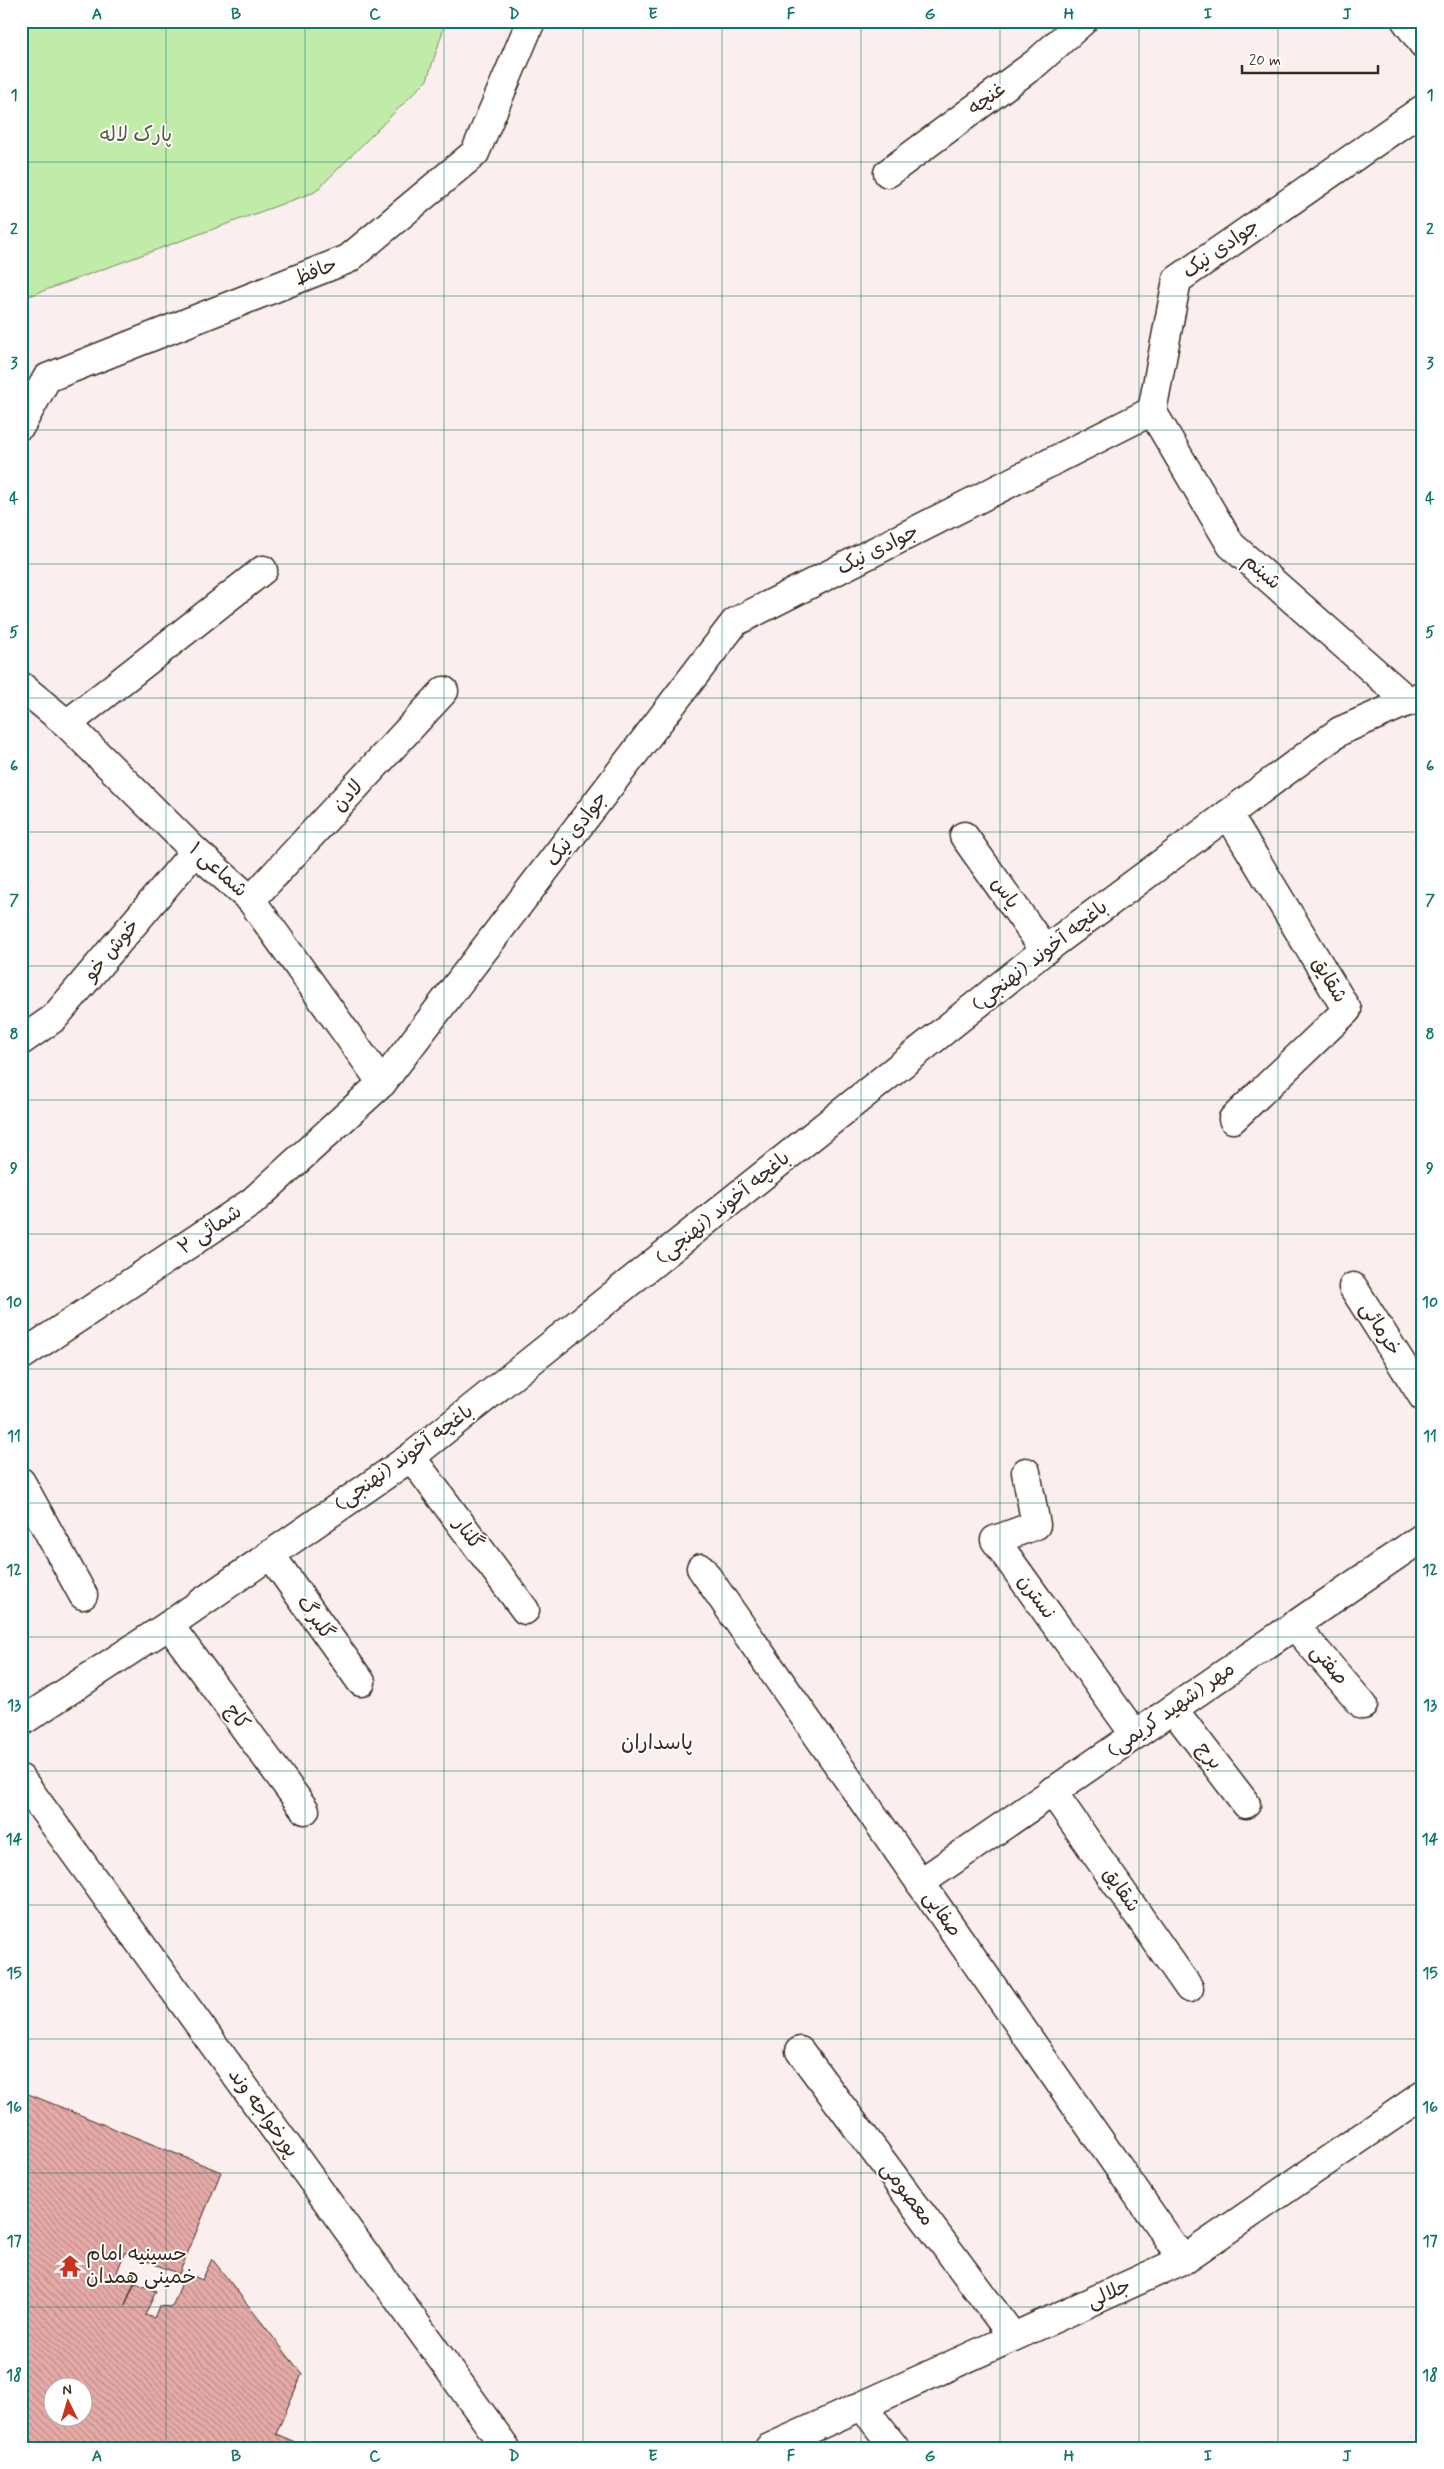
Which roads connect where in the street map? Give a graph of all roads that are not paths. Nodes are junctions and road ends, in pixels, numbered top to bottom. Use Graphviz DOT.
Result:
graph roads {
  1 [pos="531,21"];
  2 [pos="1083,21"];
  3 [pos="1406,21"];
  4 [pos="1423,44"];
  5 [pos="1423,109"];
  6 [pos="888,173"];
  7 [pos="1152,411"];
  8 [pos="21,425"];
  9 [pos="263,570"];
  10 [pos="21,686"];
  11 [pos="444,691"];
  12 [pos="1416,698"];
  13 [pos="67,724"];
  14 [pos="1228,814"];
  15 [pos="964,836"];
  16 [pos="195,851"];
  17 [pos="252,900"];
  18 [pos="1046,950"];
  19 [pos="21,1041"];
  20 [pos="382,1083"];
  21 [pos="1233,1119"];
  22 [pos="1353,1286"];
  23 [pos="21,1356"];
  24 [pos="1423,1397"];
  25 [pos="411,1457"];
  26 [pos="1026,1472"];
  27 [pos="21,1482"];
  28 [pos="1423,1537"];
  29 [pos="270,1554"];
  30 [pos="701,1568"];
  31 [pos="83,1595"];
  32 [pos="525,1610"];
  33 [pos="169,1625"];
  34 [pos="1294,1625"];
  35 [pos="360,1682"];
  36 [pos="1363,1705"];
  37 [pos="1173,1709"];
  38 [pos="21,1722"];
  39 [pos="1135,1735"];
  40 [pos="21,1779"];
  41 [pos="1052,1791"];
  42 [pos="1246,1804"];
  43 [pos="306,1810"];
  44 [pos="920,1882"];
  45 [pos="1189,1988"];
  46 [pos="800,2051"];
  47 [pos="1423,2095"];
  48 [pos="1183,2260"];
  49 [pos="1013,2337"];
  50 [pos="862,2406"];
  51 [pos="506,2448"];
  52 [pos="769,2448"];
  53 [pos="895,2448"];
  1 -- 8 [label="street, حافظ"];
  2 -- 6 [label="street, غنچه"];
  3 -- 4 [label="street"];
  5 -- 7 [label="street, جوادی نیک"];
  7 -- 12 [label="street, شبنم"];
  7 -- 20 [label="street, جوادی نیک"];
  9 -- 13 [label="street"];
  10 -- 13 [label="street, شماعی ۱"];
  11 -- 17 [label="street, لادن"];
  12 -- 14 [label="street, باغچه آخوند (نهنجی)"];
  13 -- 16 [label="street, شماعی ۱"];
  14 -- 18 [label="street, باغچه آخوند (نهنجی)"];
  14 -- 21 [label="street, شقایق"];
  15 -- 18 [label="street, یاس"];
  16 -- 17 [label="street, شماعی ۱"];
  16 -- 19 [label="street, خوش خو"];
  17 -- 20 [label="street, شماعی ۱"];
  18 -- 25 [label="street, باغچه آخوند (نهنجی)"];
  20 -- 23 [label="street, شمائی ۲"];
  22 -- 24 [label="street, خرمائی"];
  25 -- 29 [label="street, باغچه آخوند (نهنجی)"];
  25 -- 32 [label="street, گلنار"];
  26 -- 39 [label="street, نسترن"];
  27 -- 31 [label="street"];
  28 -- 34 [label="street, مهر (شهید کریمی)"];
  29 -- 33 [label="street, باغچه آخوند (نهنجی)"];
  29 -- 35 [label="street, گلبرگ"];
  30 -- 44 [label="street, صفایی"];
  33 -- 38 [label="street, باغچه آخوند (نهنجی)"];
  33 -- 43 [label="street, کاج"];
  34 -- 36 [label="street, صفتی"];
  34 -- 37 [label="street, مهر (شهید کریمی)"];
  37 -- 39 [label="street, مهر (شهید کریمی)"];
  37 -- 42 [label="street, برج"];
  39 -- 41 [label="street, مهر (شهید کریمی)"];
  40 -- 51 [label="street, پورخواجه وند"];
  41 -- 44 [label="street, مهر (شهید کریمی)"];
  41 -- 45 [label="street, شقایق"];
  44 -- 48 [label="street, صفایی"];
  46 -- 49 [label="street, معصومی"];
  47 -- 48 [label="street, جلالی"];
  48 -- 49 [label="street, جلالی"];
  49 -- 50 [label="street, جلالی"];
  50 -- 52 [label="street, جلالی"];
  50 -- 53 [label="street"];
}
